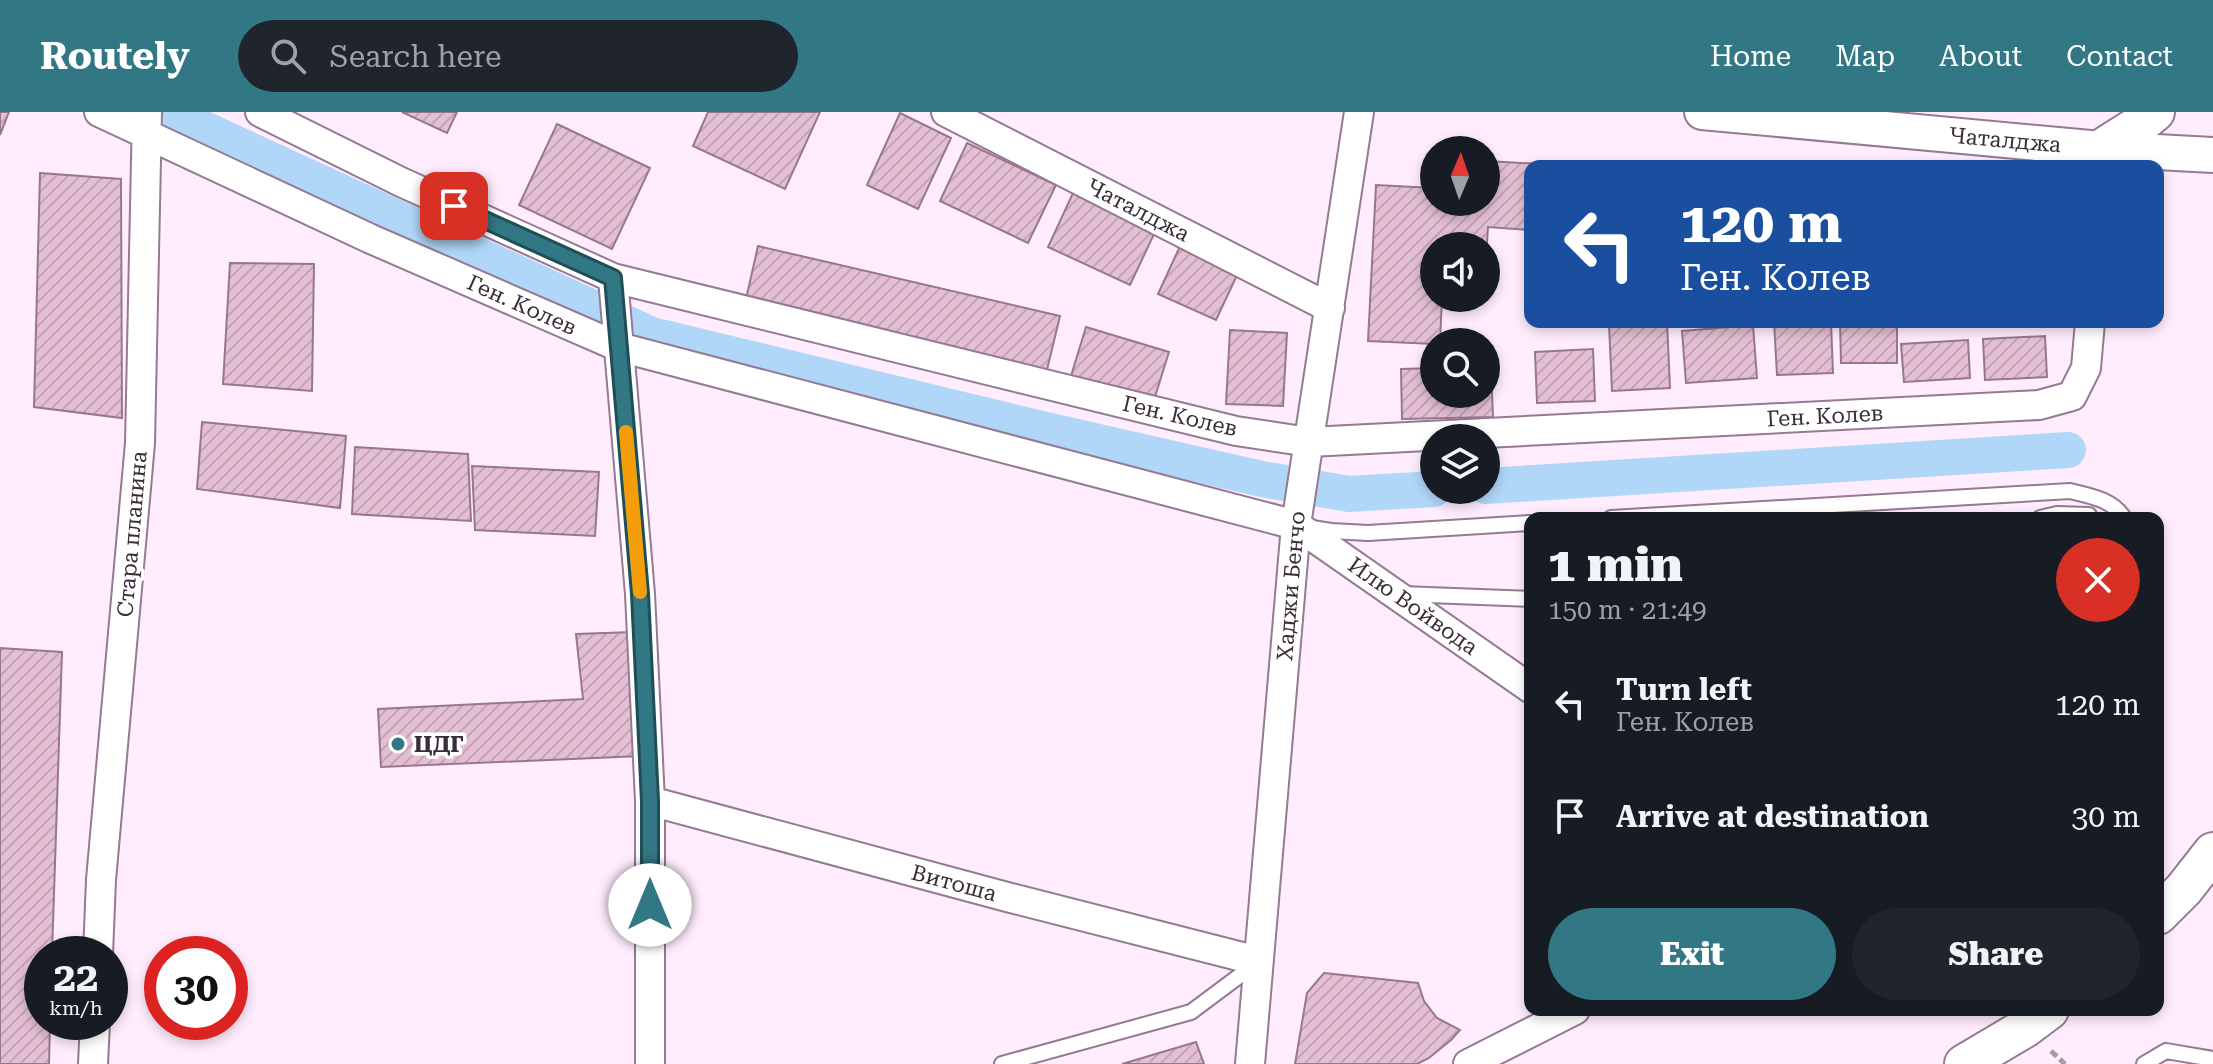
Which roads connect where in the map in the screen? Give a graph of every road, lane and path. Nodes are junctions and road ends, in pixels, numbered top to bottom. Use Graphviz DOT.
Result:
graph roads {
  1 [pos="99,112"];
  2 [pos="260,112"];
  3 [pos="946,112"];
  4 [pos="1359,112"];
  5 [pos="1702,112"];
  6 [pos="2155,112"];
  7 [pos="147,124"];
  8 [pos="2213,155"];
  9 [pos="2101,157"];
  10 [pos="614,286"];
  11 [pos="1330,308"];
  12 [pos="2089,328"];
  13 [pos="618,341"];
  14 [pos="1306,455"];
  15 [pos="1297,512"];
  16 [pos="1713,512"];
  17 [pos="2121,512"];
  18 [pos="1524,523"];
  19 [pos="1395,594"];
  20 [pos="1524,599"];
  21 [pos="1524,684"];
  22 [pos="650,801"];
  23 [pos="2213,852"];
  24 [pos="2164,909"];
  25 [pos="99,936"];
  26 [pos="1258,961"];
  27 [pos="1563,1016"];
  28 [pos="2041,1016"];
  29 [pos="94,1040"];
  30 [pos="2213,1059"];
  31 [pos="93,1064"];
  32 [pos="650,1064"];
  33 [pos="1002,1064"];
  34 [pos="1250,1064"];
  35 [pos="1468,1064"];
  36 [pos="1964,1064"];
  37 [pos="2144,1064"];
  1 -- 7 [label="street, Ген. Колев"];
  2 -- 10 [label="street, Ген. Колев"];
  3 -- 11 [label="street, Чаталджа"];
  4 -- 11 [label="street, Хаджи Бенчо"];
  5 -- 9 [label="street, Чаталджа"];
  6 -- 9 [label="main road"];
  7 -- 13 [label="street, Ген. Колев"];
  7 -- 25 [label="street, Стара планина"];
  8 -- 9 [label="street, Чаталджа"];
  10 -- 13 [label="street"];
  10 -- 14 [label="street, Ген. Колев"];
  11 -- 14 [label="street, Хаджи Бенчо"];
  12 -- 14 [label="street, Ген. Колев"];
  13 -- 15 [label="street, Ген. Колев"];
  13 -- 22 [label="street"];
  14 -- 15 [label="street, Хаджи Бенчо"];
  15 -- 18 [label="lane, Ген. Колев"];
  15 -- 19 [label="street, Илю Войвода"];
  15 -- 26 [label="street, Хаджи Бенчо"];
  16 -- 17 [label="lane"];
  19 -- 20 [label="lane"];
  19 -- 21 [label="street, Илю Войвода"];
  22 -- 26 [label="street, Витоша"];
  22 -- 32 [label="street"];
  23 -- 24 [label="main road"];
  26 -- 33 [label="lane"];
  26 -- 34 [label="street, Хаджи Бенчо"];
  27 -- 35 [label="street"];
  28 -- 36 [label="main road"];
  29 -- 31 [label="street"];
  30 -- 37 [label="lane"];
}
